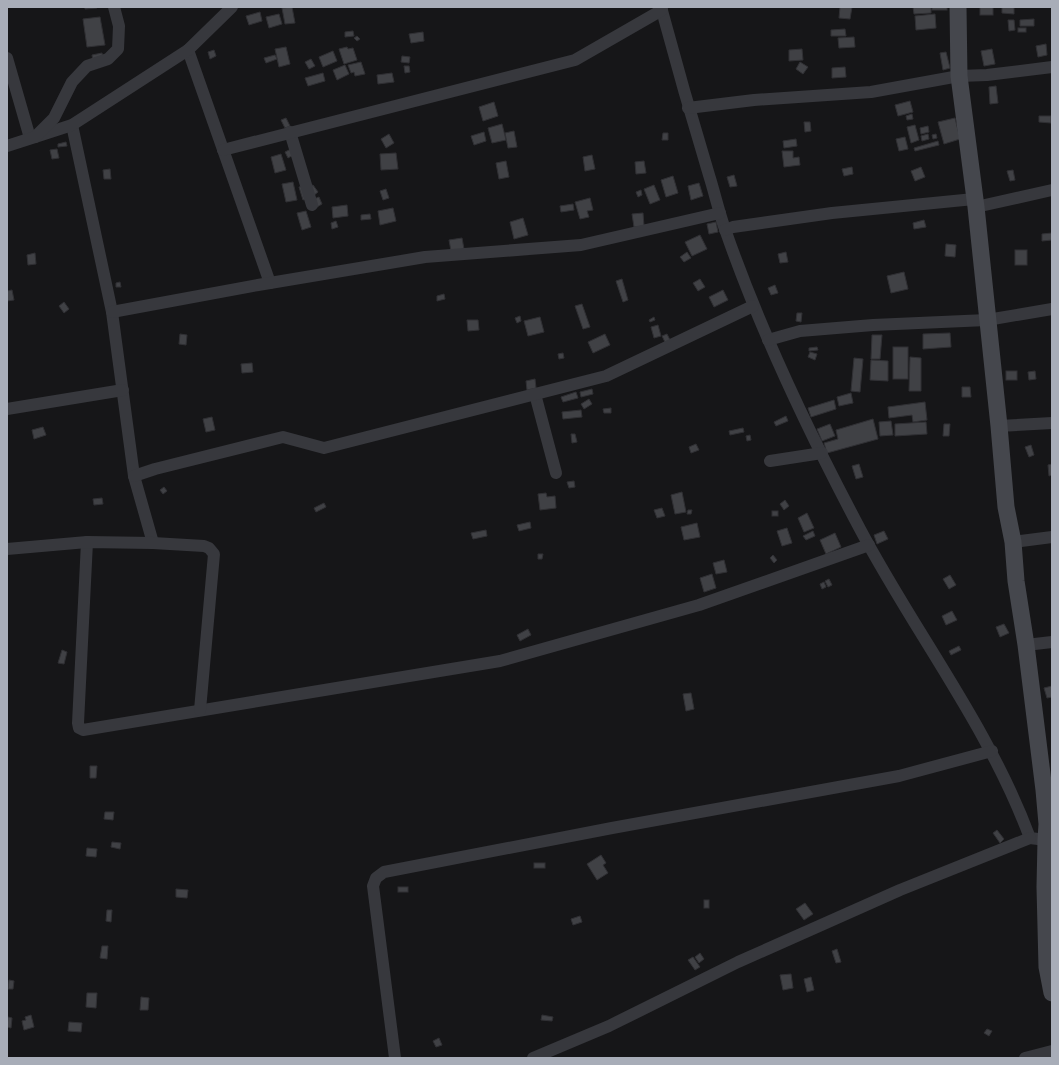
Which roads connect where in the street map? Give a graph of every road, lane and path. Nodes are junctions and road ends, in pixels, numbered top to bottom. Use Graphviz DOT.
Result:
graph roads {
  1 [pos="114,7"];
  2 [pos="232,7"];
  3 [pos="958,7"];
  4 [pos="661,8"];
  5 [pos="188,50"];
  6 [pos="7,58"];
  7 [pos="1052,67"];
  8 [pos="959,76"];
  9 [pos="688,108"];
  10 [pos="72,125"];
  11 [pos="290,132"];
  12 [pos="33,138"];
  13 [pos="7,146"];
  14 [pos="223,150"];
  15 [pos="1052,190"];
  16 [pos="975,203"];
  17 [pos="312,205"];
  18 [pos="720,213"];
  19 [pos="725,230"];
  20 [pos="270,283"];
  21 [pos="753,306"];
  22 [pos="1052,309"];
  23 [pos="112,312"];
  24 [pos="987,320"];
  25 [pos="768,340"];
  26 [pos="123,390"];
  27 [pos="535,394"];
  28 [pos="7,409"];
  29 [pos="1052,422"];
  30 [pos="999,426"];
  31 [pos="822,453"];
  32 [pos="770,461"];
  33 [pos="556,473"];
  34 [pos="134,476"];
  35 [pos="1052,537"];
  36 [pos="87,542"];
  37 [pos="1013,542"];
  38 [pos="153,543"];
  39 [pos="869,545"];
  40 [pos="7,549"];
  41 [pos="1052,642"];
  42 [pos="1026,645"];
  43 [pos="200,710"];
  44 [pos="992,751"];
  45 [pos="1038,839"];
  46 [pos="1048,888"];
  47 [pos="1052,993"];
  48 [pos="1052,1051"];
  49 [pos="395,1058"];
  50 [pos="533,1058"];
  51 [pos="1025,1058"];
  1 -- 12 [label="street"];
  2 -- 5 [label="street"];
  3 -- 8 [label="street"];
  4 -- 9 [label="street"];
  4 -- 11 [label="street"];
  5 -- 10 [label="street"];
  5 -- 14 [label="street"];
  6 -- 12 [label="street"];
  7 -- 8 [label="street"];
  8 -- 9 [label="street"];
  8 -- 16 [label="street"];
  9 -- 18 [label="street"];
  10 -- 12 [label="street"];
  10 -- 23 [label="street"];
  11 -- 14 [label="street"];
  11 -- 17 [label="street"];
  12 -- 13 [label="street"];
  14 -- 20 [label="street"];
  15 -- 16 [label="street"];
  16 -- 19 [label="street"];
  16 -- 24 [label="street"];
  18 -- 19 [label="street"];
  18 -- 20 [label="street"];
  19 -- 21 [label="street"];
  20 -- 23 [label="street"];
  21 -- 25 [label="street"];
  21 -- 27 [label="street"];
  22 -- 24 [label="street"];
  23 -- 26 [label="street"];
  24 -- 25 [label="street"];
  24 -- 30 [label="street"];
  25 -- 31 [label="street"];
  26 -- 28 [label="street"];
  26 -- 34 [label="street"];
  27 -- 33 [label="street"];
  27 -- 34 [label="street"];
  29 -- 30 [label="street"];
  30 -- 37 [label="street"];
  31 -- 32 [label="street"];
  31 -- 39 [label="street"];
  34 -- 38 [label="street"];
  35 -- 37 [label="street"];
  36 -- 38 [label="street"];
  36 -- 40 [label="street"];
  36 -- 43 [label="street"];
  37 -- 42 [label="street"];
  38 -- 43 [label="street"];
  39 -- 43 [label="street"];
  39 -- 44 [label="street"];
  41 -- 42 [label="street"];
  42 -- 45 [label="street"];
  44 -- 45 [label="street"];
  44 -- 49 [label="street"];
  45 -- 46 [label="street"];
  45 -- 50 [label="street"];
  46 -- 47 [label="street"];
  48 -- 51 [label="street"];
}
